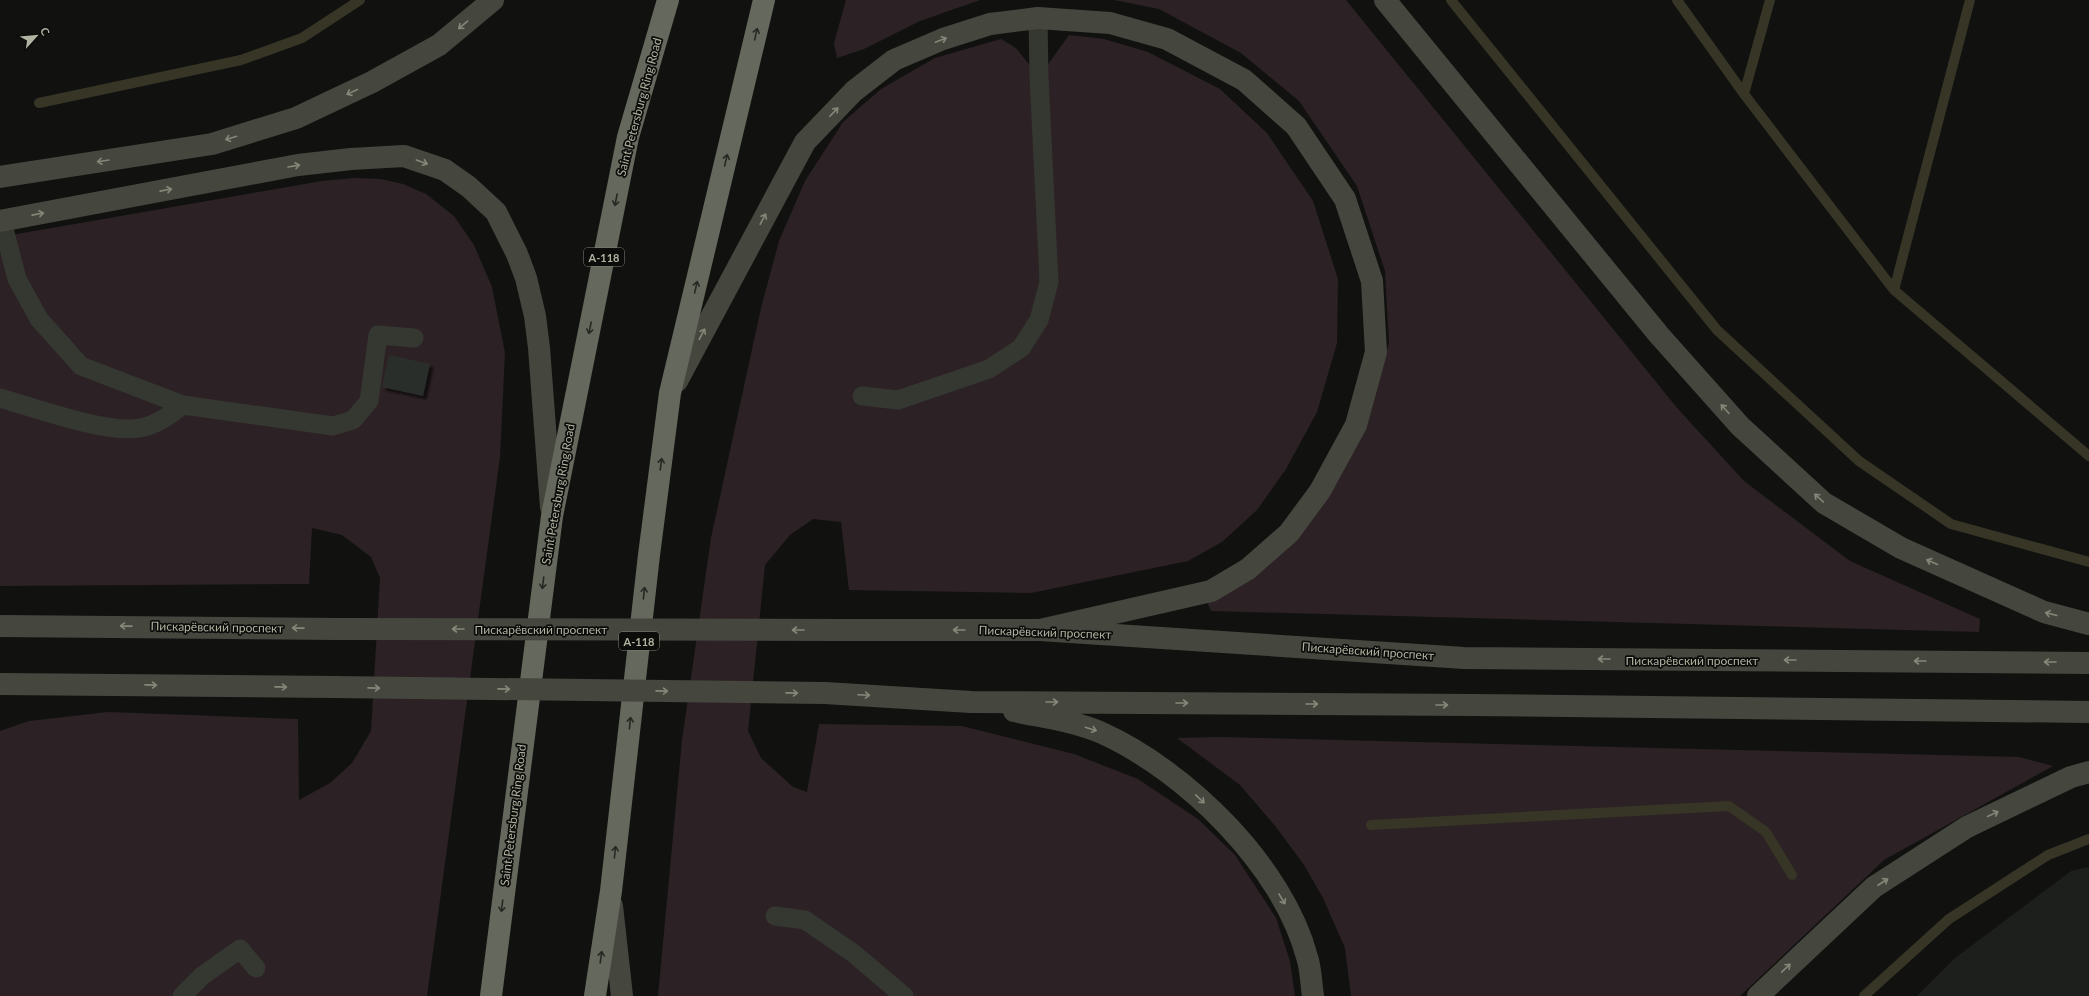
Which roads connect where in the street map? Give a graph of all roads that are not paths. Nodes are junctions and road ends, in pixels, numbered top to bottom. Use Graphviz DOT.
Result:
graph roads {
  1 [pos="493,0"];
  2 [pos="668,0"];
  3 [pos="764,0"];
  4 [pos="1385,0"];
  5 [pos="1038,18"];
  6 [pos="0,178"];
  7 [pos="1,221"];
  8 [pos="414,338"];
  9 [pos="670,393"];
  10 [pos="862,396"];
  11 [pos="0,398"];
  12 [pos="183,405"];
  13 [pos="552,516"];
  14 [pos="2089,624"];
  15 [pos="0,626"];
  16 [pos="1040,630"];
  17 [pos="2089,663"];
  18 [pos="0,684"];
  19 [pos="112,685"];
  20 [pos="0,698"];
  21 [pos="972,702"];
  22 [pos="2089,712"];
  23 [pos="2089,772"];
  24 [pos="611,890"];
  25 [pos="775,916"];
  26 [pos="256,968"];
  27 [pos="182,996"];
  28 [pos="491,996"];
  29 [pos="596,996"];
  30 [pos="622,996"];
  31 [pos="904,996"];
  32 [pos="1313,996"];
  33 [pos="1758,996"];
  1 -- 6 [label="main road, one-way"];
  2 -- 13 [label="highway, Saint Petersburg Ring Road / А-118, one-way"];
  9 -- 3 [label="highway, А-118, one-way"];
  14 -- 4 [label="main road, one-way"];
  9 -- 5 [label="main road, one-way"];
  5 -- 10 [label="lane"];
  5 -- 16 [label="main road"];
  7 -- 12 [label="lane"];
  7 -- 13 [label="main road, one-way"];
  8 -- 12 [label="lane"];
  24 -- 9 [label="highway, А-118, one-way"];
  11 -- 12 [label="lane"];
  13 -- 28 [label="highway, Saint Petersburg Ring Road / А-118, one-way"];
  16 -- 15 [label="main road, Пискарёвский проспект, one-way, bridge"];
  17 -- 16 [label="main road, Пискарёвский проспект, one-way"];
  18 -- 19 [label="main road"];
  19 -- 20 [label="main road"];
  19 -- 21 [label="main road, one-way, bridge"];
  21 -- 22 [label="main road, one-way"];
  21 -- 32 [label="main road, one-way"];
  33 -- 23 [label="main road, one-way"];
  29 -- 24 [label="highway, А-118, one-way"];
  24 -- 30 [label="main road"];
  25 -- 31 [label="lane"];
  26 -- 27 [label="lane"];
}
